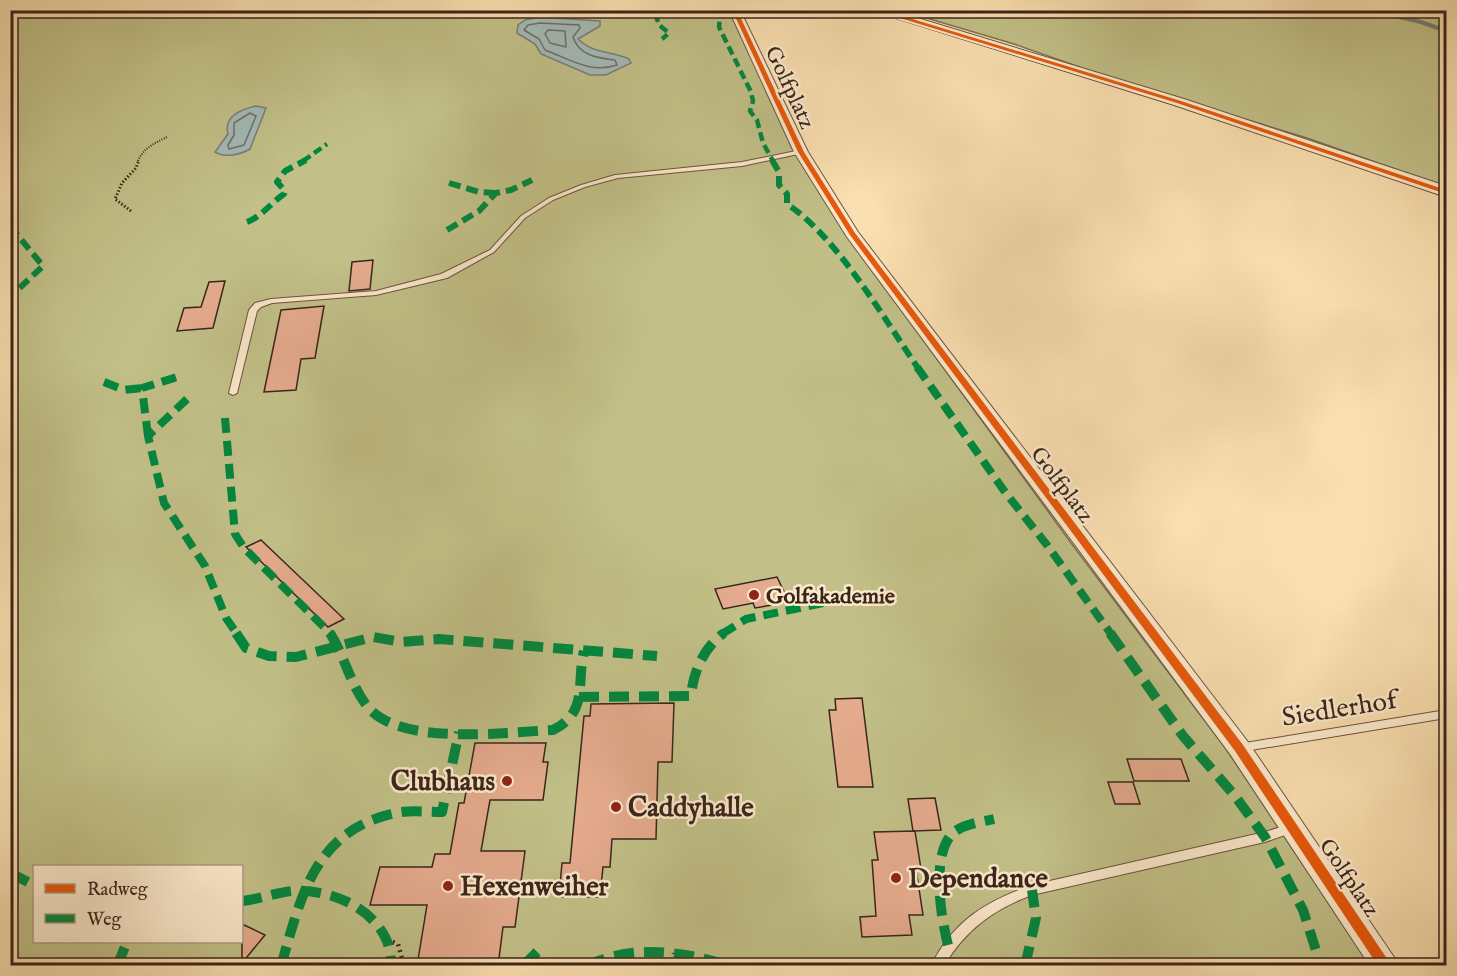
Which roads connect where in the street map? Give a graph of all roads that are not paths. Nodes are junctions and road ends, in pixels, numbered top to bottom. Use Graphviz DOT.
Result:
graph roads {
  1 [pos="734,10"];
  2 [pos="876,10"];
  3 [pos="801,152"];
  4 [pos="1446,192"];
  5 [pos="233,393"];
  6 [pos="1446,714"];
  7 [pos="1239,748"];
  8 [pos="1293,828"];
  9 [pos="938,966"];
  10 [pos="1386,966"];
  1 -- 3 [label="street, Golfplatz"];
  2 -- 4 [label="street"];
  3 -- 5 [label="lane"];
  3 -- 7 [label="street, Golfplatz"];
  6 -- 7 [label="lane, Siedlerhof"];
  7 -- 8 [label="street, Golfplatz"];
  8 -- 9 [label="lane"];
  8 -- 10 [label="street, Golfplatz"];
}
